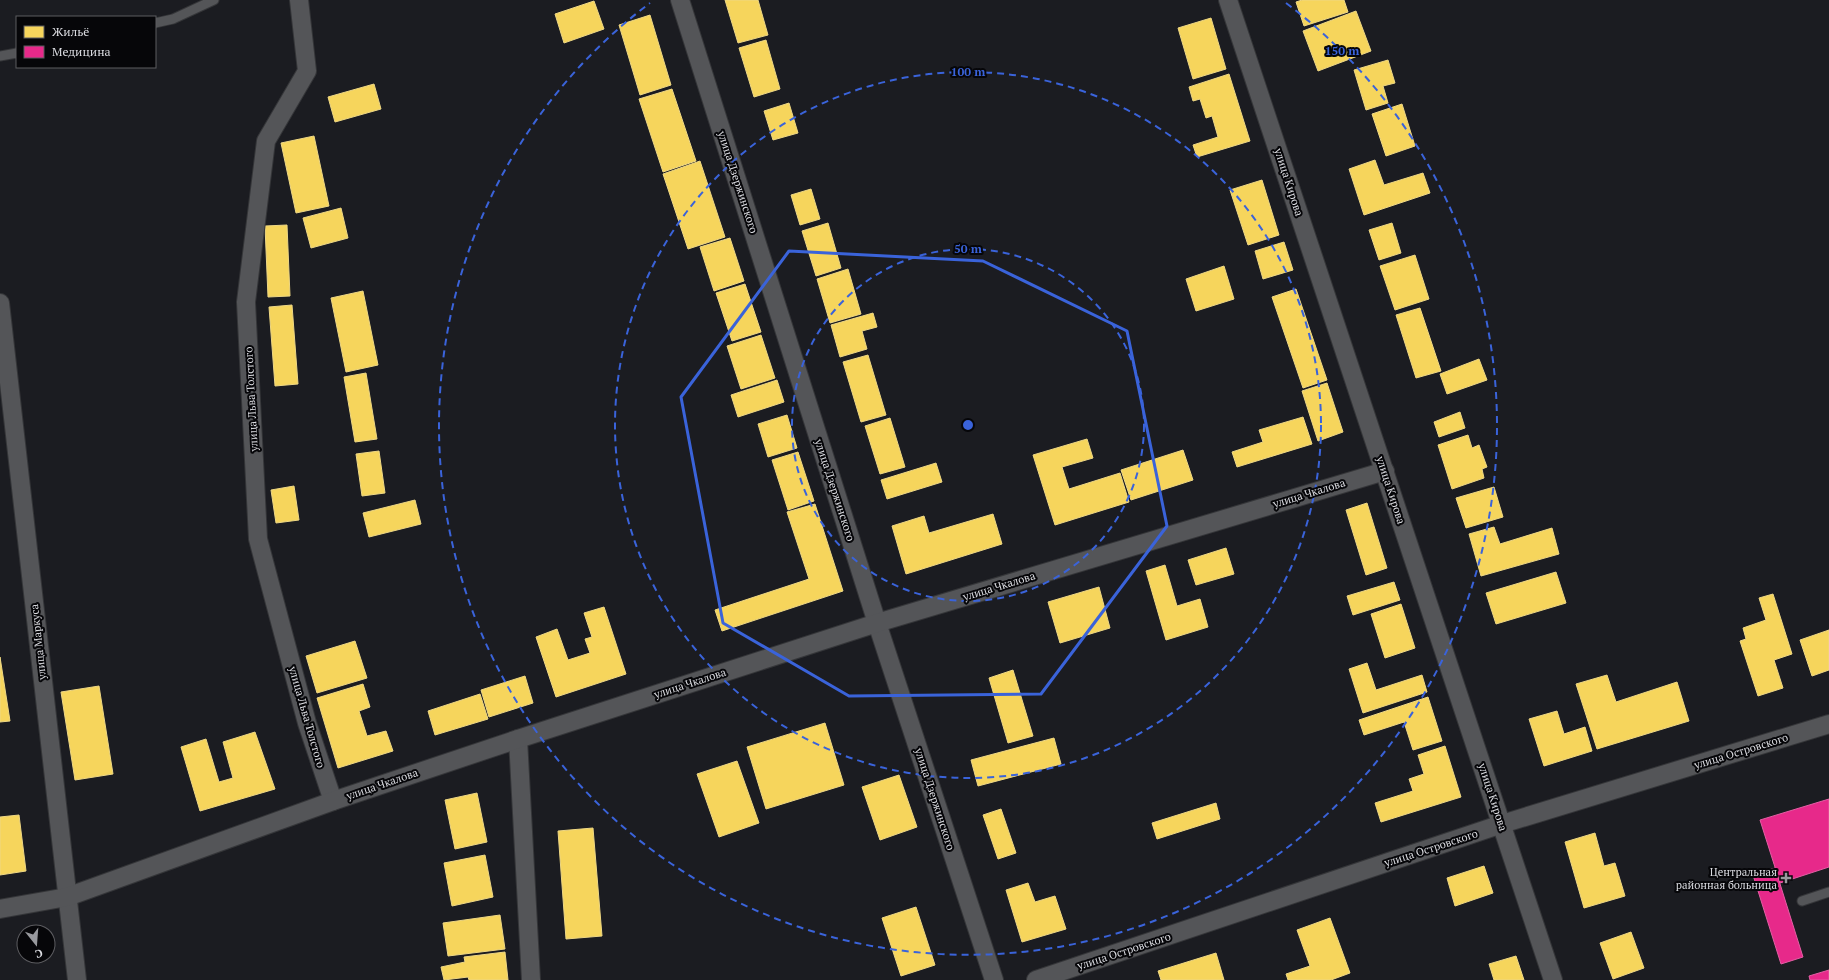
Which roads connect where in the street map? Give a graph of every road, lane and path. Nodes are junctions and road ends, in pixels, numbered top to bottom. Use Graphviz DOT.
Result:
graph roads {
  1 [pos="214,0"];
  2 [pos="299,0"];
  3 [pos="680,0"];
  4 [pos="1228,0"];
  5 [pos="156,23"];
  6 [pos="16,52"];
  7 [pos="0,56"];
  8 [pos="0,303"];
  9 [pos="1385,471"];
  10 [pos="877,623"];
  11 [pos="1829,724"];
  12 [pos="518,739"];
  13 [pos="333,801"];
  14 [pos="1502,824"];
  15 [pos="1829,892"];
  16 [pos="67,897"];
  17 [pos="1802,901"];
  18 [pos="0,909"];
  19 [pos="77,980"];
  20 [pos="531,980"];
  21 [pos="994,980"];
  22 [pos="1036,980"];
  23 [pos="1553,980"];
  1 -- 5 [label="lane"];
  2 -- 13 [label="street, улица Льва Толстого"];
  3 -- 10 [label="street, улица Дзержинского"];
  4 -- 9 [label="street, улица Кирова"];
  6 -- 7 [label="lane"];
  8 -- 16 [label="street, улица Маркуса"];
  9 -- 10 [label="street, улица Чкалова"];
  9 -- 14 [label="street, улица Кирова"];
  10 -- 12 [label="street, улица Чкалова"];
  10 -- 21 [label="street, улица Дзержинского"];
  11 -- 14 [label="street, улица Островского"];
  12 -- 13 [label="street, улица Чкалова"];
  12 -- 20 [label="street"];
  13 -- 16 [label="street, улица Чкалова"];
  14 -- 22 [label="street, улица Островского"];
  14 -- 23 [label="street, улица Кирова"];
  15 -- 17 [label="lane"];
  16 -- 18 [label="street, улица Чкалова"];
  16 -- 19 [label="street, улица Маркуса"];
}
